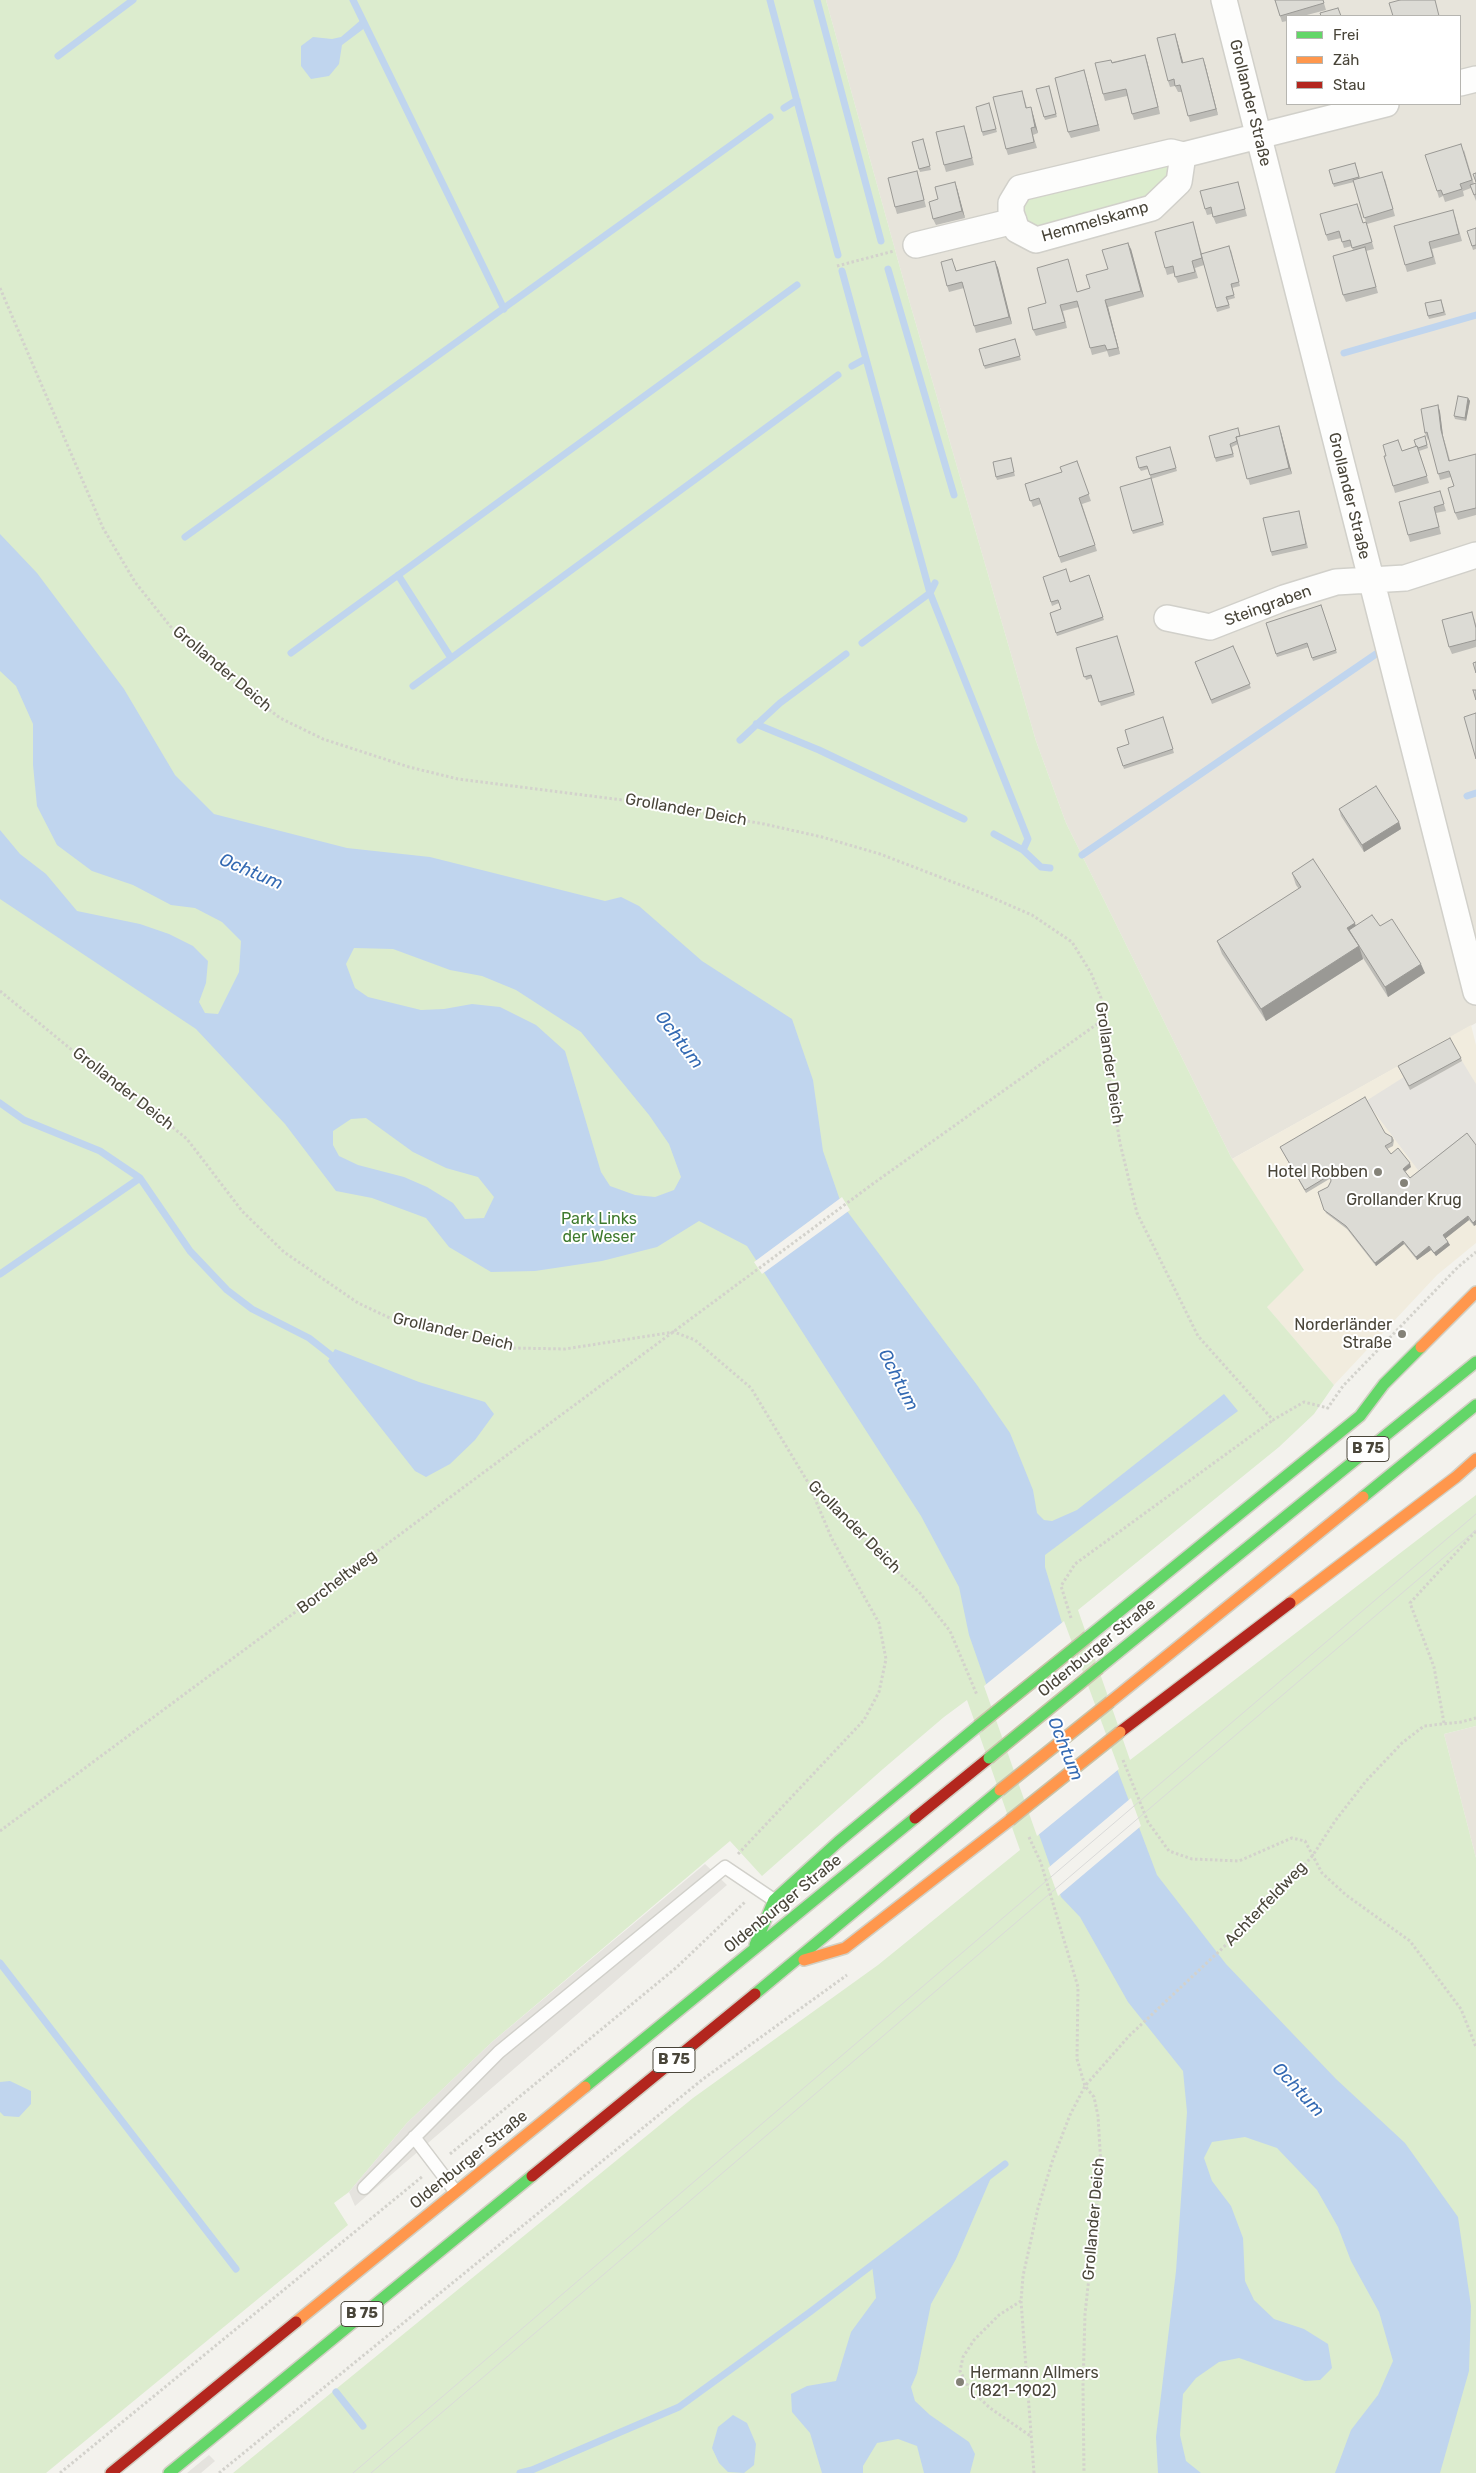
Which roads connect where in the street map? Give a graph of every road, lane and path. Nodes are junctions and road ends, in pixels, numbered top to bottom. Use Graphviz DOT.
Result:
graph roads {
  1 [pos="1224,0"];
  2 [pos="1476,79"];
  3 [pos="1461,83"];
  4 [pos="1382,105"];
  5 [pos="1259,136"];
  6 [pos="1183,155"];
  7 [pos="1014,221"];
  8 [pos="916,245"];
  9 [pos="837,266"];
  10 [pos="0,288"];
  11 [pos="1476,555"];
  12 [pos="1371,582"];
  13 [pos="1167,618"];
  14 [pos="0,991"];
  15 [pos="1476,992"];
  16 [pos="1100,1022"];
  17 [pos="1476,1252"];
  18 [pos="1476,1292"];
  19 [pos="674,1332"];
  20 [pos="1476,1362"];
  21 [pos="1476,1405"];
  22 [pos="1328,1408"];
  23 [pos="1323,1415"];
  24 [pos="1273,1420"];
  25 [pos="1476,1459"];
  26 [pos="1476,1468"];
  27 [pos="1456,1477"];
  28 [pos="809,1484"];
  29 [pos="1476,1531"];
  30 [pos="1068,1610"];
  31 [pos="974,1687"];
  32 [pos="1476,1718"];
  33 [pos="1444,1723"];
  34 [pos="0,1831"];
  35 [pos="1169,1851"];
  36 [pos="1312,1855"];
  37 [pos="725,1867"];
  38 [pos="758,1889"];
  39 [pos="774,1900"];
  40 [pos="1056,1914"];
  41 [pos="754,1949"];
  42 [pos="791,1963"];
  43 [pos="854,1970"];
  44 [pos="1476,2047"];
  45 [pos="1085,2086"];
  46 [pos="414,2137"];
  47 [pos="436,2166"];
  48 [pos="364,2188"];
  49 [pos="455,2191"];
  50 [pos="1021,2300"];
  51 [pos="1032,2437"];
  52 [pos="60,2473"];
  53 [pos="111,2473"];
  54 [pos="169,2473"];
  55 [pos="219,2473"];
  56 [pos="1034,2473"];
  57 [pos="1084,2473"];
  1 -- 5 [label="street, Grollander Straße"];
  2 -- 3 [label="street"];
  4 -- 5 [label="street"];
  5 -- 6 [label="street"];
  5 -- 12 [label="street, Grollander Straße"];
  6 -- 7 [label="street"];
  6 -- 7 [label="street, Hemmelskamp"];
  7 -- 8 [label="street"];
  8 -- 9 [label="path"];
  10 -- 16 [label="path, Grollander Deich"];
  11 -- 12 [label="street, Steingraben"];
  12 -- 13 [label="street, Steingraben"];
  12 -- 15 [label="street, Grollander Straße"];
  14 -- 19 [label="path, Grollander Deich"];
  16 -- 19 [label="path, Borcheltweg"];
  16 -- 24 [label="path, Grollander Deich"];
  17 -- 22 [label="path"];
  18 -- 39 [label="main road, bridge"];
  19 -- 28 [label="path, Grollander Deich"];
  19 -- 34 [label="path, Borcheltweg"];
  20 -- 41 [label="main road, Oldenburger Straße / B 75, bridge"];
  21 -- 42 [label="main road, B 75, bridge"];
  22 -- 23 [label="path"];
  22 -- 24 [label="path"];
  24 -- 30 [label="path"];
  25 -- 27 [label="main road"];
  26 -- 27 [label="main road"];
  27 -- 42 [label="main road, bridge"];
  28 -- 31 [label="path, Grollander Deich"];
  28 -- 37 [label="path"];
  29 -- 33 [label="path"];
  32 -- 33 [label="path, Achterfeldweg"];
  33 -- 36 [label="path, Achterfeldweg"];
  35 -- 36 [label="path"];
  36 -- 44 [label="path"];
  36 -- 45 [label="path, Achterfeldweg"];
  37 -- 38 [label="lane"];
  37 -- 46 [label="lane"];
  38 -- 39 [label="lane"];
  38 -- 47 [label="path"];
  39 -- 41 [label="main road"];
  40 -- 45 [label="path, Grollander Deich"];
  41 -- 49 [label="main road, Oldenburger Straße / B 75"];
  42 -- 54 [label="main road, B 75"];
  43 -- 55 [label="path"];
  45 -- 50 [label="path, Achterfeldweg"];
  45 -- 57 [label="path, Grollander Deich"];
  46 -- 47 [label="lane"];
  46 -- 48 [label="lane"];
  47 -- 49 [label="lane"];
  47 -- 52 [label="path"];
  49 -- 53 [label="main road, Oldenburger Straße / B 75"];
  50 -- 51 [label="path, Achterfeldweg"];
  50 -- 51 [label="path"];
  51 -- 56 [label="path, Achterfeldweg"];
}
